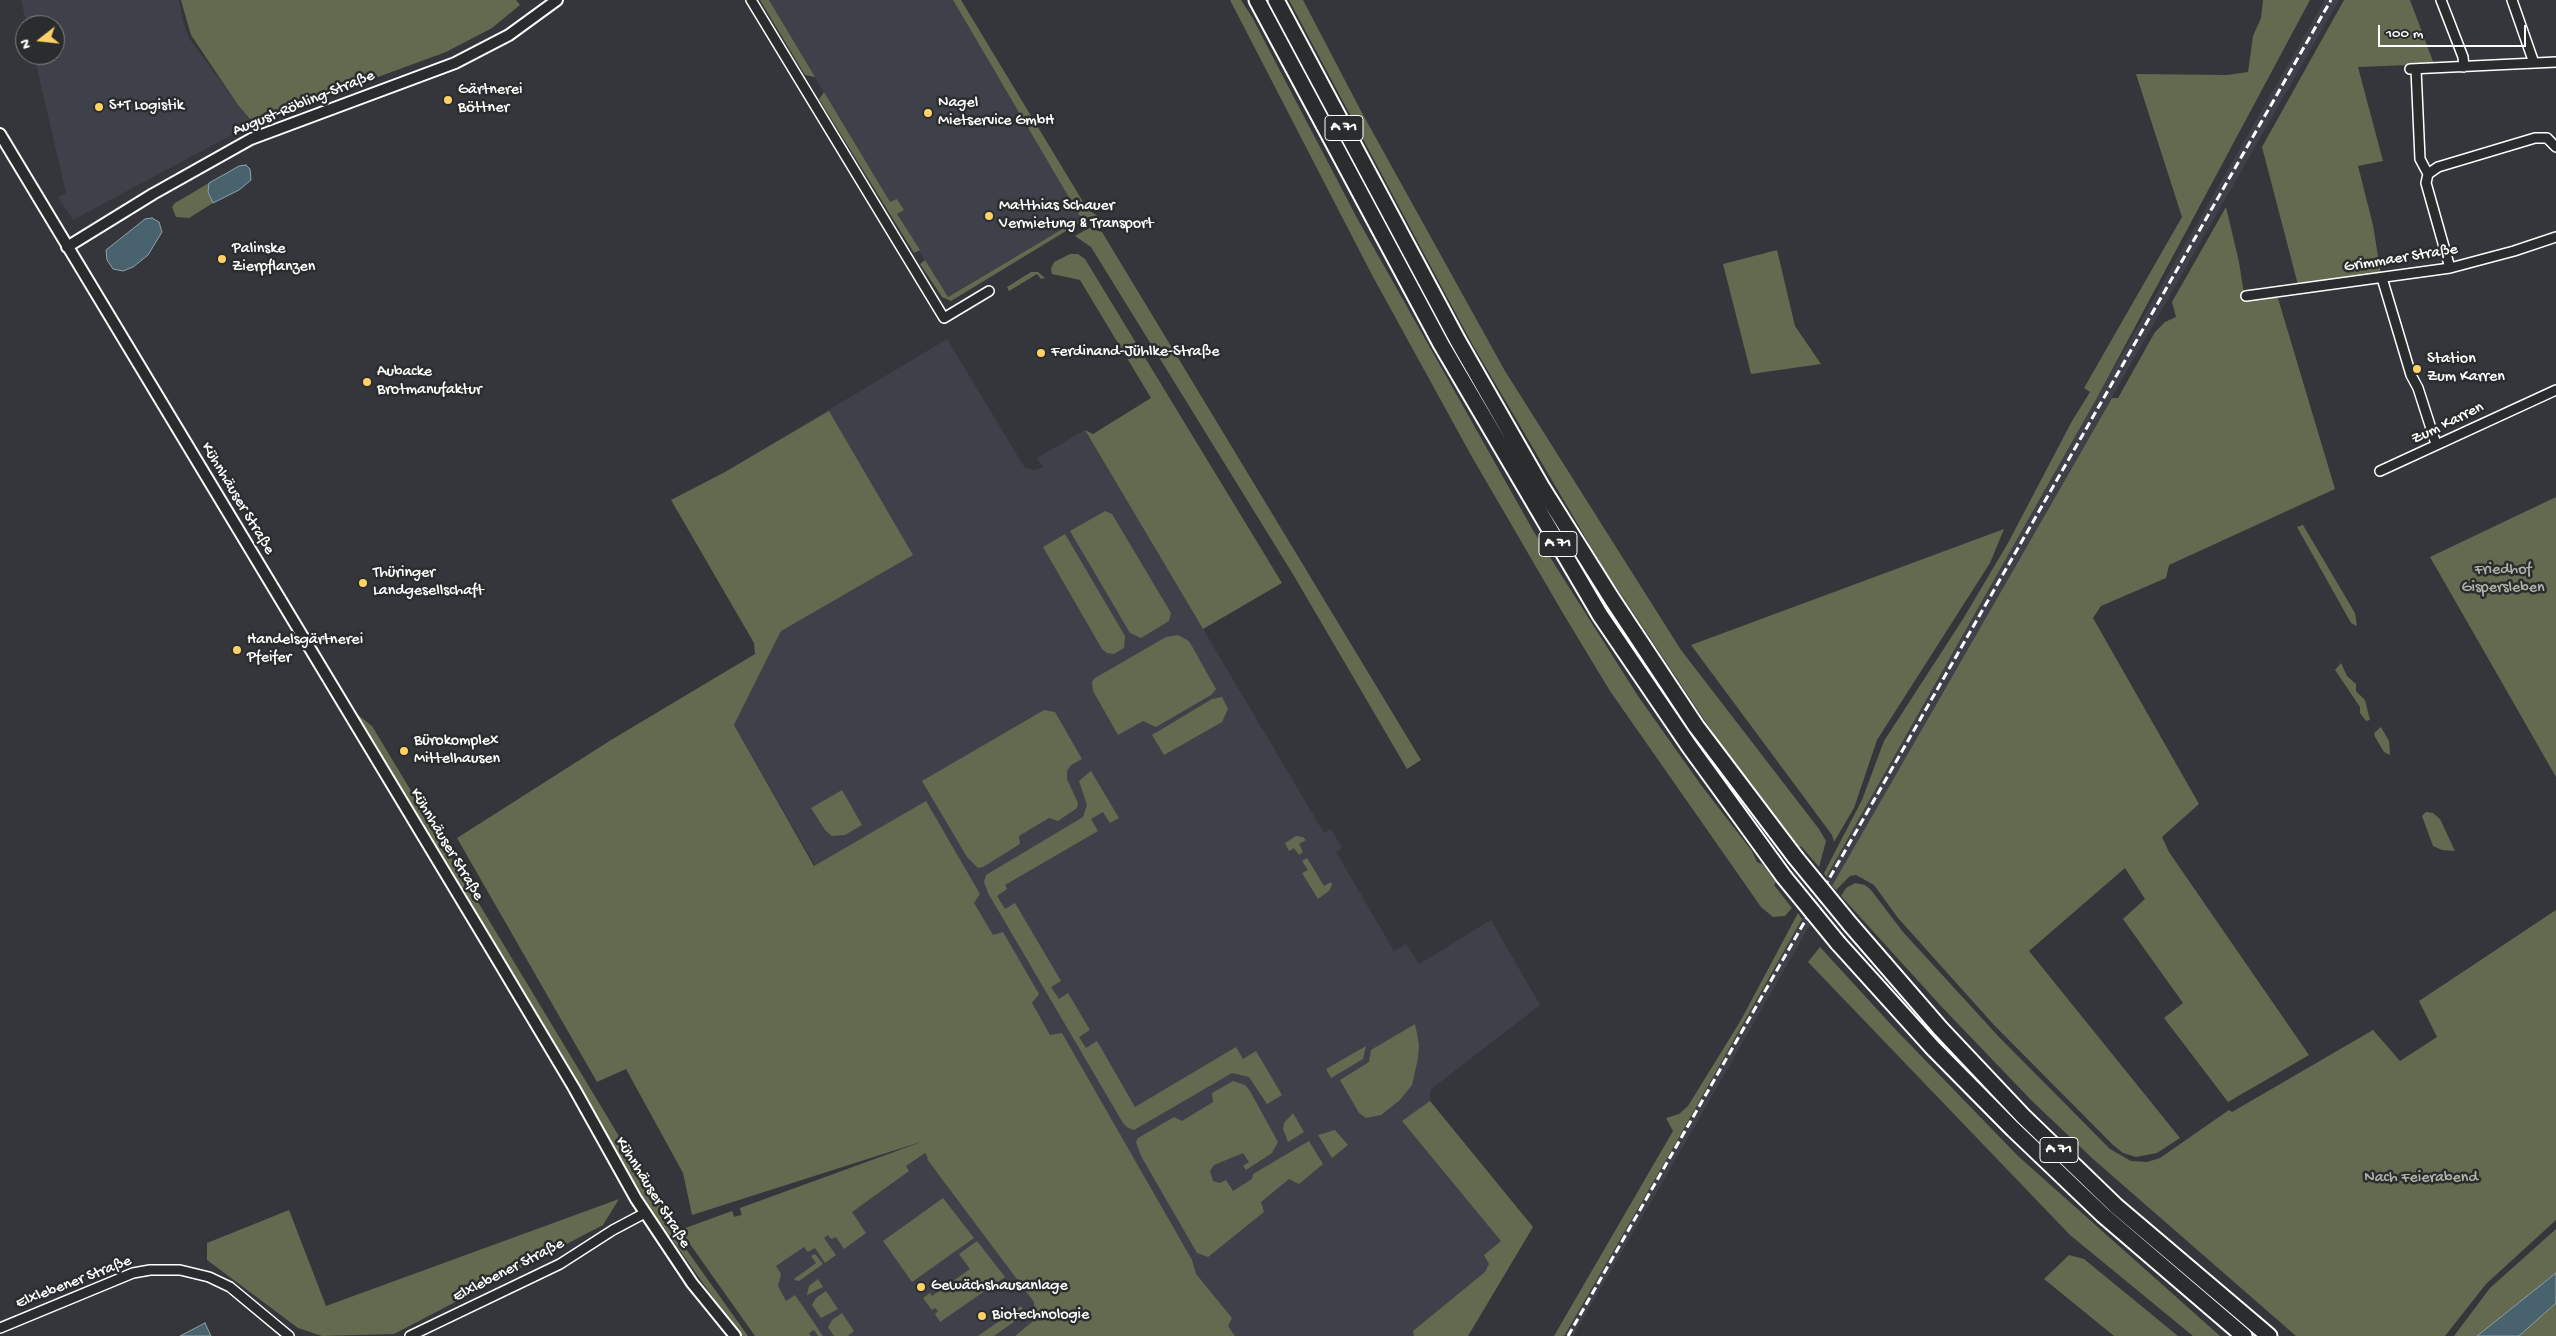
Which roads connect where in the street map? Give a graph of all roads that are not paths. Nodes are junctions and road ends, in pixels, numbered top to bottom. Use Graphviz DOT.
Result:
graph roads {
  1 [pos="557,0"];
  2 [pos="751,0"];
  3 [pos="1247,0"];
  4 [pos="1257,0"];
  5 [pos="1276,0"];
  6 [pos="1282,0"];
  7 [pos="2441,0"];
  8 [pos="2512,0"];
  9 [pos="1284,15"];
  10 [pos="1268,20"];
  11 [pos="2534,62"];
  12 [pos="2556,62"];
  13 [pos="2464,66"];
  14 [pos="0,134"];
  15 [pos="2556,147"];
  16 [pos="2428,174"];
  17 [pos="2556,237"];
  18 [pos="67,247"];
  19 [pos="2450,268"];
  20 [pos="2382,278"];
  21 [pos="989,291"];
  22 [pos="2246,296"];
  23 [pos="2556,390"];
  24 [pos="2436,444"];
  25 [pos="2380,471"];
  26 [pos="645,1213"];
  27 [pos="0,1328"];
  28 [pos="289,1336"];
  29 [pos="410,1336"];
  30 [pos="735,1336"];
  31 [pos="2244,1336"];
  32 [pos="2269,1336"];
  1 -- 18 [label="street, August-Röbling-Straße"];
  2 -- 21 [label="street"];
  3 -- 10 [label="highway"];
  4 -- 10 [label="highway, A 71"];
  5 -- 9 [label="highway, A 71"];
  6 -- 9 [label="highway"];
  7 -- 13 [label="street"];
  8 -- 11 [label="street"];
  9 -- 32 [label="highway, A 71, bridge"];
  10 -- 31 [label="highway, A 71, bridge"];
  11 -- 12 [label="street"];
  11 -- 13 [label="street"];
  13 -- 16 [label="street"];
  14 -- 18 [label="street, Kühnhäuser Straße"];
  15 -- 16 [label="street"];
  16 -- 19 [label="street"];
  17 -- 19 [label="street, Grimmaer Straße"];
  18 -- 26 [label="street, Kühnhäuser Straße"];
  19 -- 20 [label="street, Grimmaer Straße"];
  20 -- 22 [label="street, Grimmaer Straße"];
  20 -- 24 [label="street"];
  23 -- 24 [label="street, Zum Karren"];
  24 -- 25 [label="street, Zum Karren"];
  26 -- 29 [label="street, Elxlebener Straße"];
  26 -- 30 [label="street, Kühnhäuser Straße"];
  27 -- 28 [label="street, Elxlebener Straße"];
}
